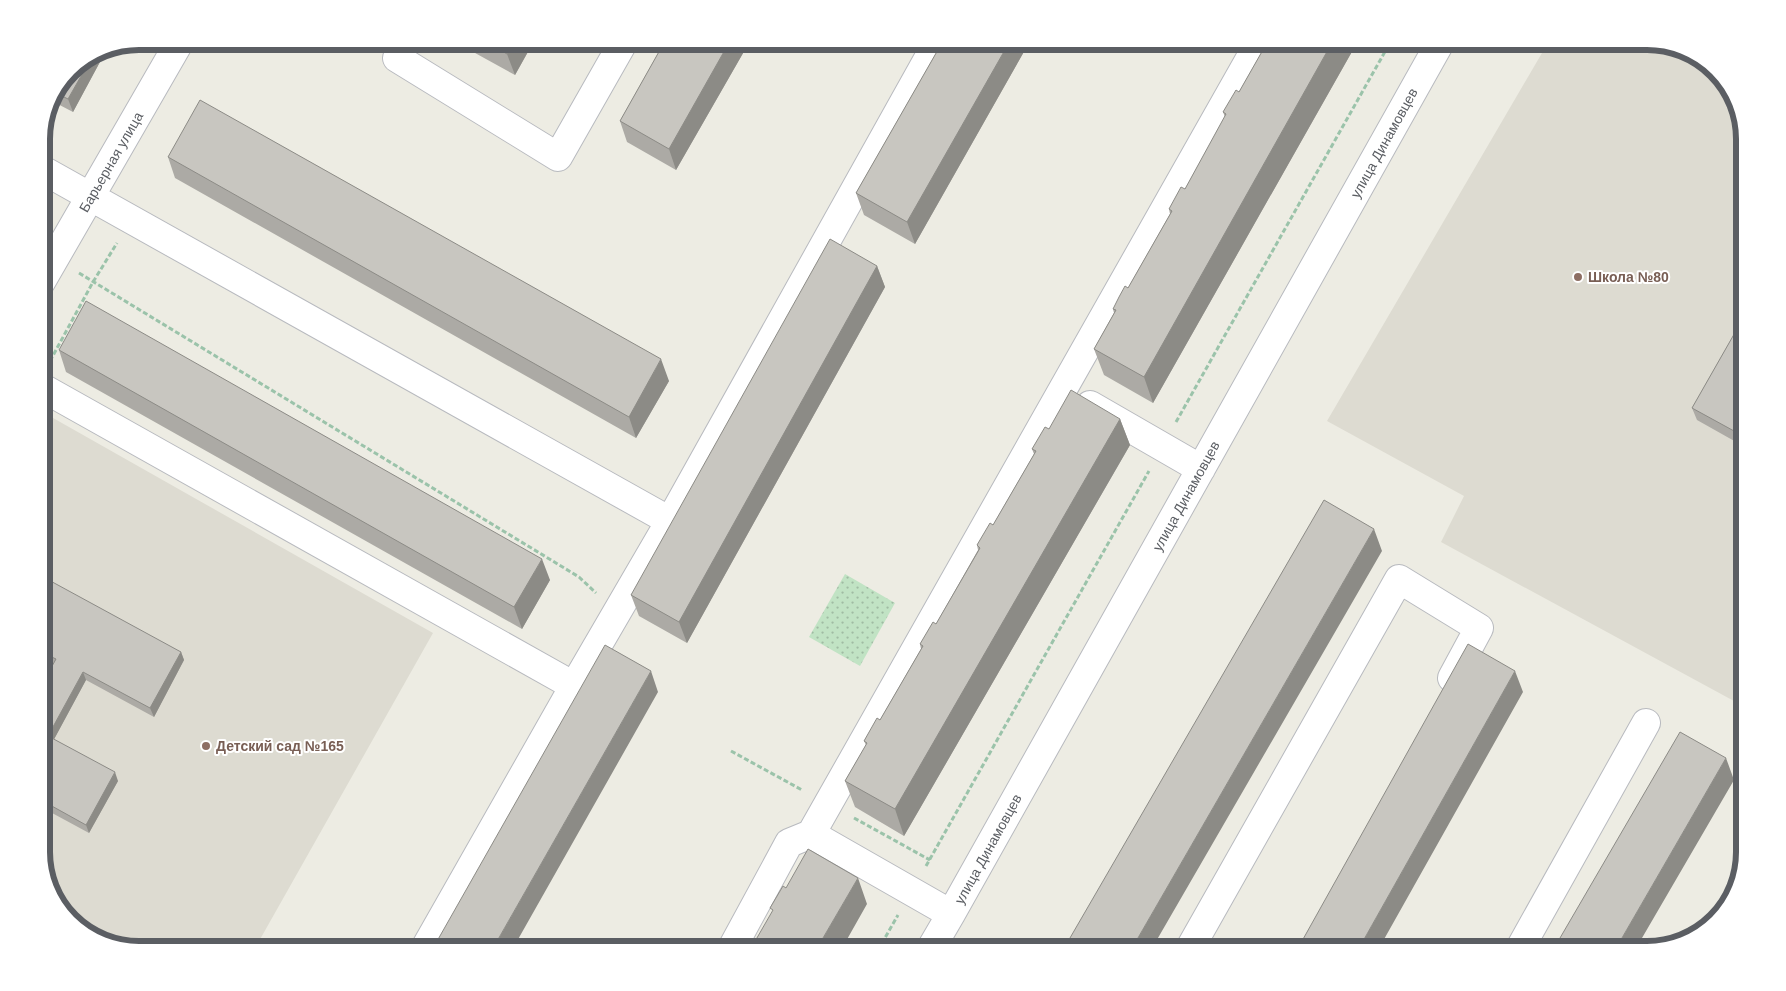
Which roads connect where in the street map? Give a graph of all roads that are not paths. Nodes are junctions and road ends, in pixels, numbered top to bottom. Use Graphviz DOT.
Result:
graph roads {
  1 [pos="175,50"];
  2 [pos="403,50"];
  3 [pos="619,50"];
  4 [pos="933,50"];
  5 [pos="1255,50"];
  6 [pos="1436,50"];
  7 [pos="50,173"];
  8 [pos="91,196"];
  9 [pos="50,252"];
  10 [pos="50,381"];
  11 [pos="1063,390"];
  12 [pos="1201,469"];
  13 [pos="670,521"];
  14 [pos="574,686"];
  15 [pos="1441,698"];
  16 [pos="1646,723"];
  17 [pos="811,834"];
  18 [pos="951,914"];
  19 [pos="429,941"];
  20 [pos="736,941"];
  21 [pos="935,941"];
  22 [pos="1194,941"];
  23 [pos="1524,941"];
  1 -- 8 [label="street, Барьерная улица"];
  2 -- 3 [label="street"];
  4 -- 13 [label="street"];
  5 -- 11 [label="street"];
  6 -- 12 [label="street, улица Динамовцев"];
  7 -- 8 [label="street"];
  8 -- 9 [label="street, Барьерная улица"];
  8 -- 13 [label="street"];
  10 -- 14 [label="street"];
  11 -- 12 [label="street"];
  11 -- 17 [label="street"];
  12 -- 18 [label="street, улица Динамовцев"];
  13 -- 14 [label="street"];
  14 -- 19 [label="street"];
  15 -- 22 [label="street"];
  16 -- 23 [label="street"];
  17 -- 18 [label="street"];
  17 -- 20 [label="street"];
  18 -- 21 [label="street, улица Динамовцев"];
}
